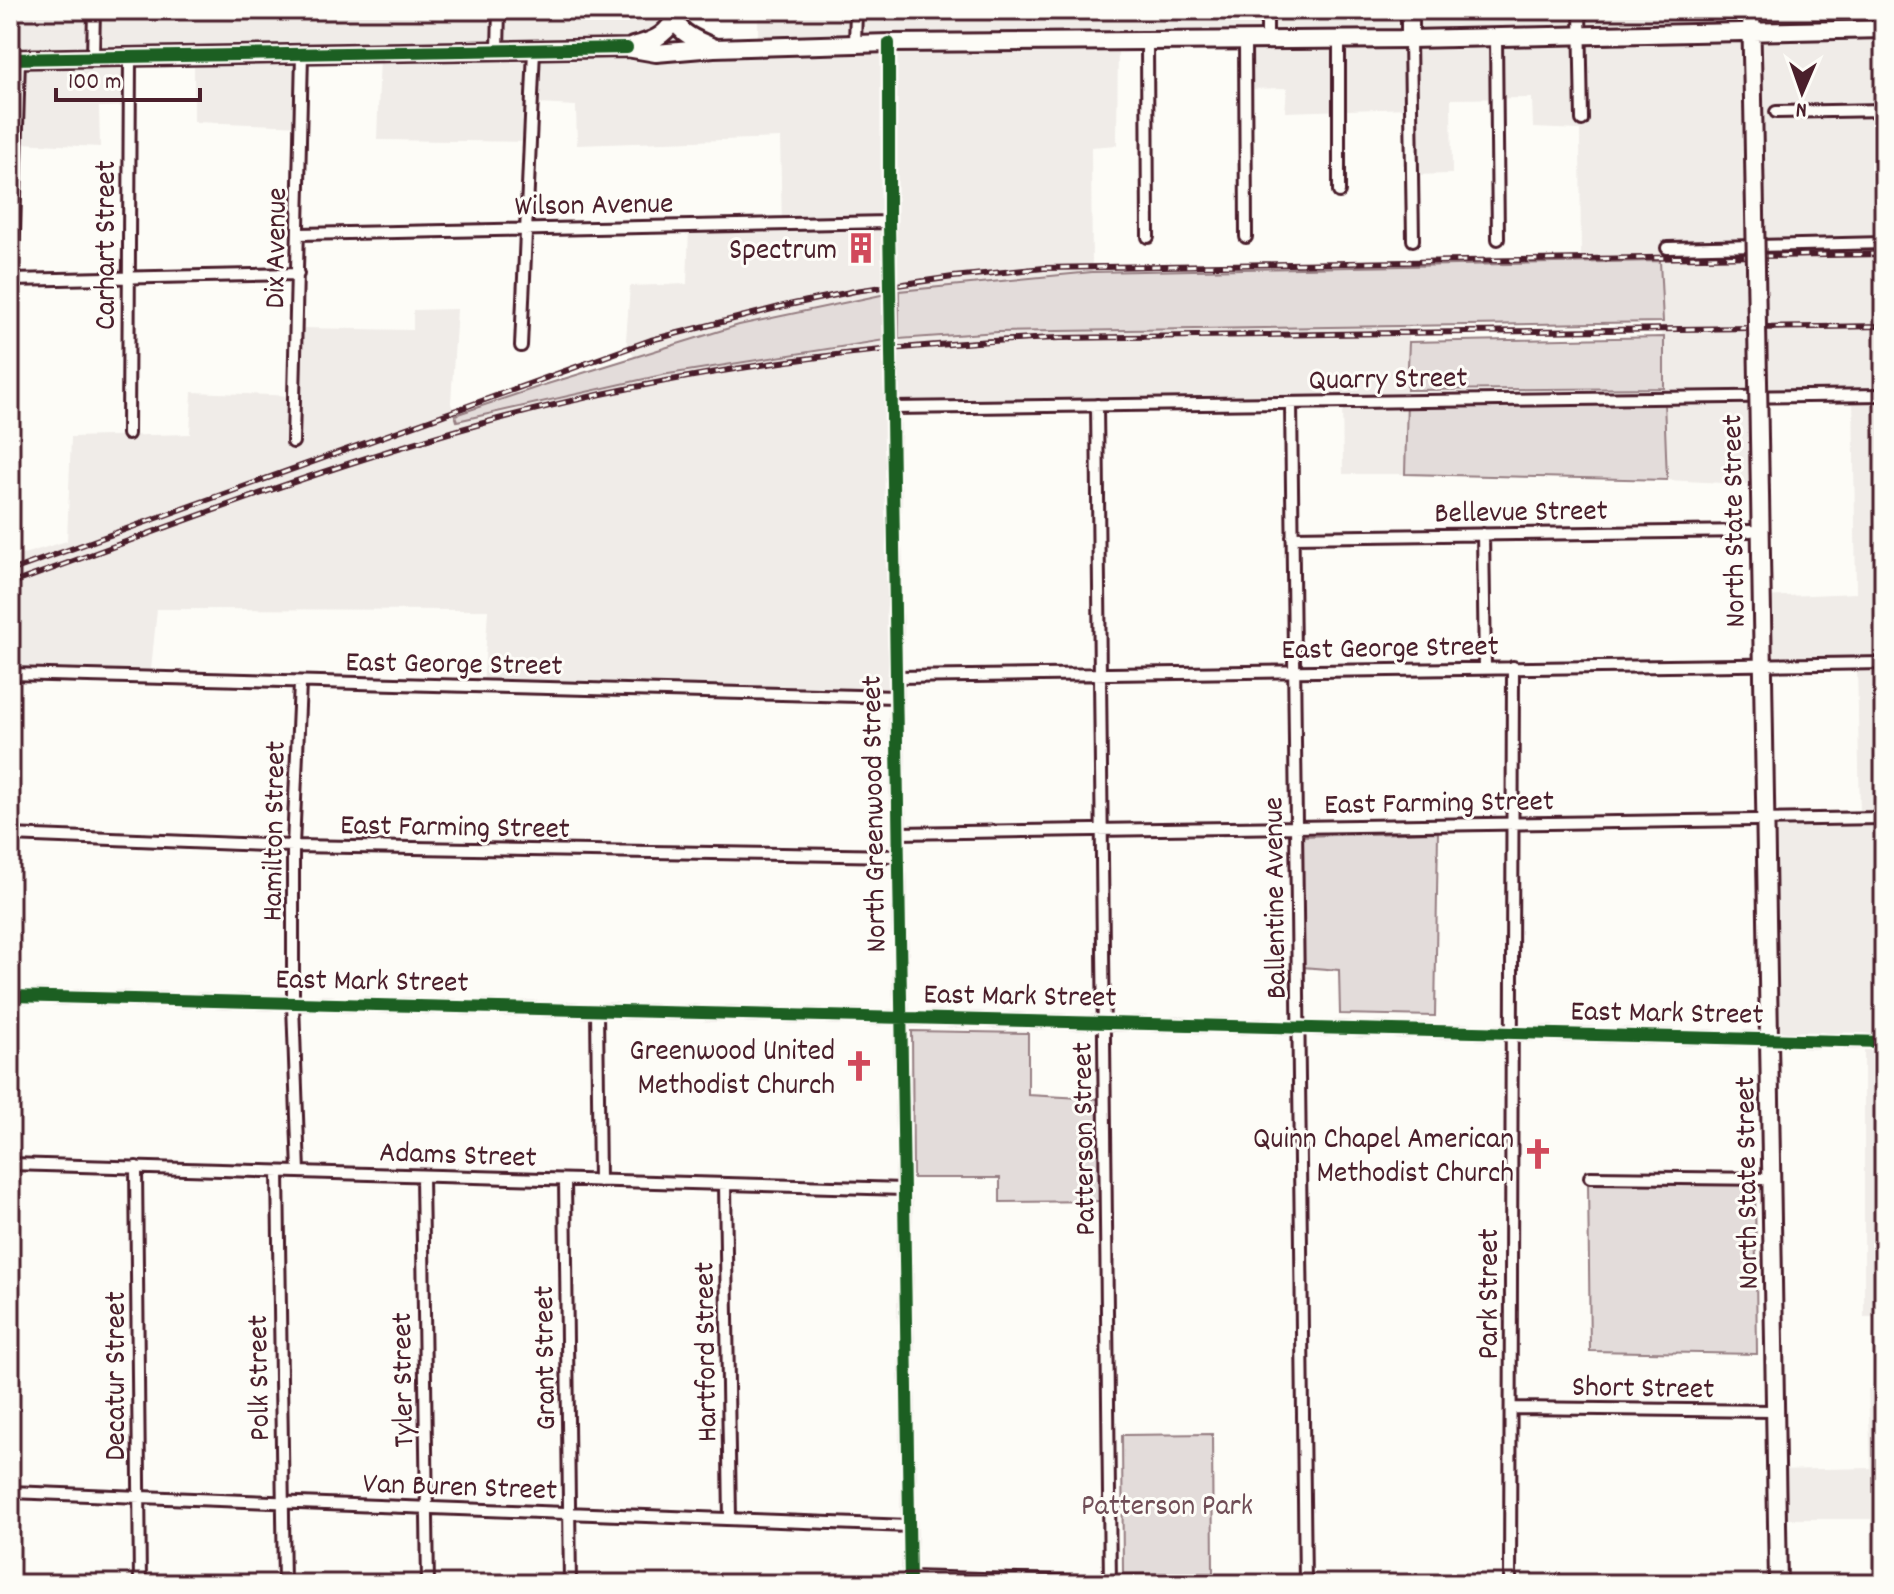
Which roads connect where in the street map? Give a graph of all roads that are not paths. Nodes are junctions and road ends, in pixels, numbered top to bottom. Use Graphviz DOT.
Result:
graph roads {
  1 [pos="94,10"];
  2 [pos="499,10"];
  3 [pos="856,10"];
  4 [pos="1267,10"];
  5 [pos="1410,10"];
  6 [pos="1580,10"];
  7 [pos="1751,10"];
  8 [pos="674,15"];
  9 [pos="1884,29"];
  10 [pos="1752,33"];
  11 [pos="1580,35"];
  12 [pos="1496,37"];
  13 [pos="1339,39"];
  14 [pos="1410,39"];
  15 [pos="1147,40"];
  16 [pos="1245,40"];
  17 [pos="1267,40"];
  18 [pos="889,43"];
  19 [pos="855,44"];
  20 [pos="627,48"];
  21 [pos="714,48"];
  22 [pos="498,50"];
  23 [pos="534,50"];
  24 [pos="302,54"];
  25 [pos="93,57"];
  26 [pos="130,57"];
  27 [pos="15,58"];
  28 [pos="1884,110"];
  29 [pos="1776,112"];
  30 [pos="1582,120"];
  31 [pos="1339,192"];
  32 [pos="889,222"];
  33 [pos="527,228"];
  34 [pos="299,234"];
  35 [pos="1148,237"];
  36 [pos="1246,237"];
  37 [pos="1498,239"];
  38 [pos="1413,240"];
  39 [pos="1884,243"];
  40 [pos="1667,248"];
  41 [pos="298,274"];
  42 [pos="127,277"];
  43 [pos="12,280"];
  44 [pos="521,346"];
  45 [pos="10,371"];
  46 [pos="1884,395"];
  47 [pos="1291,403"];
  48 [pos="1097,405"];
  49 [pos="892,408"];
  50 [pos="128,434"];
  51 [pos="293,442"];
  52 [pos="1751,531"];
  53 [pos="1483,534"];
  54 [pos="1292,537"];
  55 [pos="1884,663"];
  56 [pos="1763,665"];
  57 [pos="1513,667"];
  58 [pos="1485,668"];
  59 [pos="1294,672"];
  60 [pos="10,674"];
  61 [pos="1100,674"];
  62 [pos="896,677"];
  63 [pos="300,683"];
  64 [pos="896,697"];
  65 [pos="1884,818"];
  66 [pos="1765,820"];
  67 [pos="1512,824"];
  68 [pos="1296,827"];
  69 [pos="1102,830"];
  70 [pos="898,833"];
  71 [pos="10,835"];
  72 [pos="293,846"];
  73 [pos="898,856"];
  74 [pos="10,996"];
  75 [pos="293,1004"];
  76 [pos="597,1011"];
  77 [pos="901,1017"];
  78 [pos="1104,1022"];
  79 [pos="1299,1027"];
  80 [pos="1512,1033"];
  81 [pos="1769,1040"];
  82 [pos="1884,1042"];
  83 [pos="10,1164"];
  84 [pos="136,1167"];
  85 [pos="278,1172"];
  86 [pos="299,1172"];
  87 [pos="422,1176"];
  88 [pos="1590,1177"];
  89 [pos="1772,1179"];
  90 [pos="565,1180"];
  91 [pos="599,1181"];
  92 [pos="725,1184"];
  93 [pos="904,1189"];
  94 [pos="1512,1408"];
  95 [pos="1773,1411"];
  96 [pos="10,1492"];
  97 [pos="139,1497"];
  98 [pos="283,1502"];
  99 [pos="427,1508"];
  100 [pos="569,1513"];
  101 [pos="730,1519"];
  102 [pos="909,1526"];
  103 [pos="910,1581"];
  104 [pos="1110,1583"];
  105 [pos="140,1584"];
  106 [pos="284,1584"];
  107 [pos="428,1584"];
  108 [pos="570,1584"];
  109 [pos="1165,1584"];
  110 [pos="1305,1584"];
  111 [pos="1510,1584"];
  112 [pos="1778,1584"];
  1 -- 25 [label="street"];
  2 -- 22 [label="street"];
  3 -- 19 [label="street"];
  4 -- 17 [label="street"];
  5 -- 14 [label="main road"];
  6 -- 11 [label="street"];
  7 -- 10 [label="main road, North State Street"];
  8 -- 20 [label="main road"];
  8 -- 21 [label="main road"];
  9 -- 10 [label="main road"];
  10 -- 11 [label="main road"];
  10 -- 56 [label="main road, North State Street, bridge"];
  11 -- 12 [label="main road"];
  11 -- 30 [label="street"];
  12 -- 14 [label="main road"];
  12 -- 37 [label="street"];
  13 -- 14 [label="main road"];
  13 -- 17 [label="main road"];
  13 -- 31 [label="street"];
  14 -- 38 [label="street"];
  15 -- 16 [label="main road"];
  15 -- 18 [label="main road"];
  15 -- 35 [label="street"];
  16 -- 17 [label="main road"];
  16 -- 36 [label="street"];
  18 -- 19 [label="main road"];
  18 -- 32 [label="street, North Greenwood Street"];
  19 -- 21 [label="main road"];
  20 -- 21 [label="main road"];
  20 -- 23 [label="main road"];
  22 -- 23 [label="main road"];
  22 -- 24 [label="main road"];
  23 -- 33 [label="street"];
  24 -- 26 [label="main road"];
  24 -- 34 [label="street, Dix Avenue"];
  25 -- 26 [label="main road"];
  25 -- 27 [label="main road"];
  26 -- 42 [label="street, Carhart Street"];
  27 -- 43 [label="street"];
  28 -- 29 [label="street"];
  32 -- 33 [label="street, Wilson Avenue"];
  32 -- 49 [label="street, North Greenwood Street"];
  33 -- 34 [label="street, Wilson Avenue"];
  33 -- 44 [label="street"];
  34 -- 41 [label="street, Dix Avenue"];
  39 -- 40 [label="street"];
  41 -- 42 [label="street"];
  41 -- 51 [label="street, Dix Avenue"];
  42 -- 43 [label="street"];
  42 -- 50 [label="street, Carhart Street"];
  43 -- 45 [label="street"];
  46 -- 47 [label="street, Quarry Street"];
  47 -- 48 [label="street, Quarry Street"];
  47 -- 54 [label="street, Ballentine Avenue"];
  48 -- 49 [label="street, Quarry Street"];
  48 -- 61 [label="street, Patterson Street"];
  49 -- 62 [label="street, North Greenwood Street"];
  52 -- 53 [label="street, Bellevue Street"];
  53 -- 54 [label="street, Bellevue Street"];
  53 -- 58 [label="street"];
  54 -- 59 [label="street, Ballentine Avenue"];
  55 -- 56 [label="street, East George Street"];
  56 -- 57 [label="street, East George Street"];
  56 -- 66 [label="main road, North State Street"];
  57 -- 58 [label="street, East George Street"];
  57 -- 67 [label="street, Park Street"];
  58 -- 59 [label="street, East George Street"];
  59 -- 61 [label="street, East George Street"];
  59 -- 68 [label="street, Ballentine Avenue"];
  60 -- 63 [label="street, East George Street"];
  61 -- 62 [label="street, East George Street"];
  61 -- 69 [label="street, Patterson Street"];
  62 -- 64 [label="street, North Greenwood Street"];
  63 -- 64 [label="street, East George Street"];
  63 -- 72 [label="street, Hamilton Street"];
  64 -- 70 [label="street, North Greenwood Street"];
  65 -- 66 [label="street, East Farming Street"];
  66 -- 67 [label="street, East Farming Street"];
  66 -- 81 [label="main road, North State Street"];
  67 -- 68 [label="street, East Farming Street"];
  67 -- 80 [label="street, Park Street"];
  68 -- 69 [label="street, East Farming Street"];
  68 -- 79 [label="street, Ballentine Avenue"];
  69 -- 70 [label="street, East Farming Street"];
  69 -- 78 [label="street, Patterson Street"];
  70 -- 73 [label="street, North Greenwood Street"];
  71 -- 72 [label="street, East Farming Street"];
  72 -- 73 [label="street, East Farming Street"];
  72 -- 75 [label="street, Hamilton Street"];
  73 -- 77 [label="street, North Greenwood Street"];
  74 -- 75 [label="street, East Mark Street"];
  75 -- 76 [label="street, East Mark Street"];
  75 -- 86 [label="street, Hamilton Street"];
  76 -- 77 [label="street, East Mark Street"];
  76 -- 91 [label="street"];
  77 -- 78 [label="street, East Mark Street"];
  77 -- 93 [label="street, North Greenwood Street"];
  78 -- 79 [label="street, East Mark Street"];
  78 -- 104 [label="street, Patterson Street"];
  79 -- 80 [label="street, East Mark Street"];
  79 -- 110 [label="street, Ballentine Avenue"];
  80 -- 81 [label="street, East Mark Street"];
  80 -- 94 [label="street, Park Street"];
  81 -- 82 [label="street, East Mark Street"];
  81 -- 89 [label="main road, North State Street"];
  83 -- 84 [label="street, Adams Street"];
  84 -- 85 [label="street, Adams Street"];
  84 -- 97 [label="street, Decatur Street"];
  85 -- 86 [label="street, Adams Street"];
  85 -- 98 [label="street, Polk Street"];
  86 -- 87 [label="street, Adams Street"];
  87 -- 90 [label="street, Adams Street"];
  87 -- 99 [label="street, Tyler Street"];
  88 -- 89 [label="street"];
  89 -- 95 [label="main road, North State Street"];
  90 -- 91 [label="street, Adams Street"];
  90 -- 100 [label="street, Grant Street"];
  91 -- 92 [label="street, Adams Street"];
  92 -- 93 [label="street, Adams Street"];
  92 -- 101 [label="street, Hartford Street"];
  93 -- 102 [label="street, North Greenwood Street"];
  94 -- 95 [label="street, Short Street"];
  94 -- 111 [label="street, Park Street"];
  95 -- 112 [label="main road, North State Street"];
  96 -- 97 [label="street, Van Buren Street"];
  97 -- 98 [label="street, Van Buren Street"];
  97 -- 105 [label="street, Decatur Street"];
  98 -- 99 [label="street, Van Buren Street"];
  98 -- 106 [label="street, Polk Street"];
  99 -- 100 [label="street, Van Buren Street"];
  99 -- 107 [label="street, Tyler Street"];
  100 -- 101 [label="street, Van Buren Street"];
  100 -- 108 [label="street, Grant Street"];
  101 -- 102 [label="street, Van Buren Street"];
  102 -- 103 [label="street, North Greenwood Street"];
  103 -- 104 [label="street"];
  104 -- 109 [label="street"];
}
